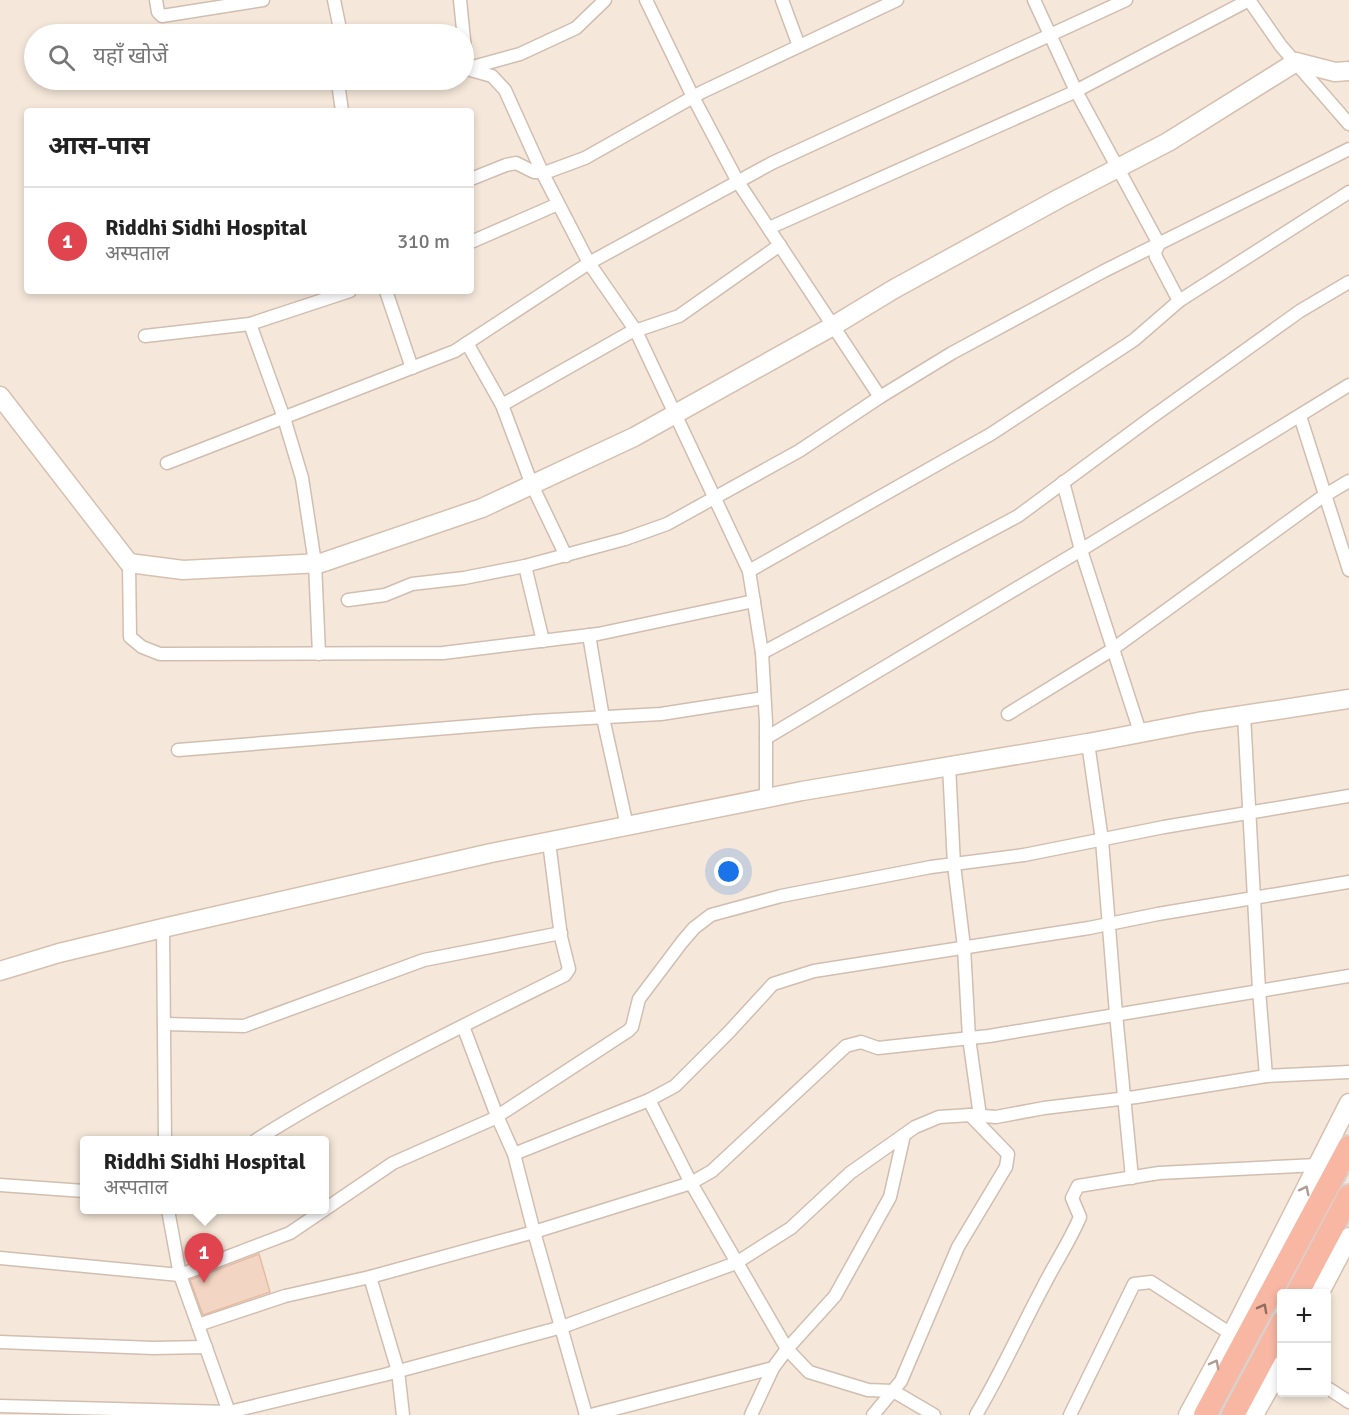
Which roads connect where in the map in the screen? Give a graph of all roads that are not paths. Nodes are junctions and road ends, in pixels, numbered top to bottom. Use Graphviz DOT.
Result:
graph roads {
  1 [pos="156,0"];
  2 [pos="263,0"];
  3 [pos="334,0"];
  4 [pos="460,0"];
  5 [pos="605,0"];
  6 [pos="646,0"];
  7 [pos="782,0"];
  8 [pos="897,0"];
  9 [pos="1034,0"];
  10 [pos="1126,0"];
  11 [pos="1249,0"];
  12 [pos="338,24"];
  13 [pos="462,24"];
  14 [pos="1052,36"];
  15 [pos="799,46"];
  16 [pos="1296,62"];
  17 [pos="474,67"];
  18 [pos="474,71"];
  19 [pos="1349,71"];
  20 [pos="339,90"];
  21 [pos="1076,91"];
  22 [pos="693,97"];
  23 [pos="342,108"];
  24 [pos="1349,124"];
  25 [pos="1349,149"];
  26 [pos="1117,168"];
  27 [pos="542,172"];
  28 [pos="474,178"];
  29 [pos="738,182"];
  30 [pos="1349,192"];
  31 [pos="558,204"];
  32 [pos="769,228"];
  33 [pos="474,241"];
  34 [pos="1159,244"];
  35 [pos="780,245"];
  36 [pos="589,263"];
  37 [pos="1349,282"];
  38 [pos="341,294"];
  39 [pos="387,294"];
  40 [pos="1179,302"];
  41 [pos="250,324"];
  42 [pos="833,326"];
  43 [pos="636,331"];
  44 [pos="145,336"];
  45 [pos="467,343"];
  46 [pos="412,368"];
  47 [pos="1349,385"];
  48 [pos="0,396"];
  49 [pos="880,397"];
  50 [pos="502,405"];
  51 [pos="675,414"];
  52 [pos="1300,416"];
  53 [pos="284,418"];
  54 [pos="167,463"];
  55 [pos="1349,481"];
  56 [pos="1063,482"];
  57 [pos="531,485"];
  58 [pos="1325,495"];
  59 [pos="715,498"];
  60 [pos="1081,549"];
  61 [pos="566,556"];
  62 [pos="129,563"];
  63 [pos="315,563"];
  64 [pos="525,566"];
  65 [pos="1349,570"];
  66 [pos="749,571"];
  67 [pos="348,600"];
  68 [pos="754,601"];
  69 [pos="589,635"];
  70 [pos="543,641"];
  71 [pos="1113,648"];
  72 [pos="762,653"];
  73 [pos="319,654"];
  74 [pos="765,698"];
  75 [pos="1349,699"];
  76 [pos="1008,714"];
  77 [pos="1244,715"];
  78 [pos="603,718"];
  79 [pos="1140,732"];
  80 [pos="766,738"];
  81 [pos="1088,743"];
  82 [pos="178,750"];
  83 [pos="949,765"];
  84 [pos="1349,796"];
  85 [pos="766,798"];
  86 [pos="1250,814"];
  87 [pos="627,826"];
  88 [pos="1102,840"];
  89 [pos="549,842"];
  90 [pos="954,865"];
  91 [pos="1349,882"];
  92 [pos="1255,897"];
  93 [pos="1109,924"];
  94 [pos="163,928"];
  95 [pos="561,933"];
  96 [pos="964,947"];
  97 [pos="0,971"];
  98 [pos="1349,976"];
  99 [pos="1259,990"];
  100 [pos="1116,1014"];
  101 [pos="164,1024"];
  102 [pos="463,1026"];
  103 [pos="969,1038"];
  104 [pos="1349,1072"];
  105 [pos="1266,1076"];
  106 [pos="1125,1098"];
  107 [pos="650,1100"];
  108 [pos="1349,1103"];
  109 [pos="975,1115"];
  110 [pos="497,1116"];
  111 [pos="904,1135"];
  112 [pos="165,1136"];
  113 [pos="262,1136"];
  114 [pos="1349,1147"];
  115 [pos="514,1154"];
  116 [pos="1317,1165"];
  117 [pos="1132,1178"];
  118 [pos="692,1183"];
  119 [pos="0,1185"];
  120 [pos="80,1191"];
  121 [pos="1349,1196"];
  122 [pos="329,1206"];
  123 [pos="169,1214"];
  124 [pos="318,1214"];
  125 [pos="534,1232"];
  126 [pos="1349,1237"];
  127 [pos="0,1258"];
  128 [pos="736,1263"];
  129 [pos="1334,1263"];
  130 [pos="180,1275"];
  131 [pos="370,1277"];
  132 [pos="1302,1289"];
  133 [pos="1321,1289"];
  134 [pos="198,1325"];
  135 [pos="562,1327"];
  136 [pos="1277,1331"];
  137 [pos="1231,1334"];
  138 [pos="0,1342"];
  139 [pos="206,1347"];
  140 [pos="787,1349"];
  141 [pos="772,1368"];
  142 [pos="398,1371"];
  143 [pos="1277,1372"];
  144 [pos="893,1391"];
  145 [pos="1331,1391"];
  146 [pos="1349,1402"];
  147 [pos="0,1406"];
  148 [pos="229,1413"];
  149 [pos="403,1415"];
  150 [pos="586,1415"];
  151 [pos="591,1415"];
  152 [pos="751,1415"];
  153 [pos="873,1415"];
  154 [pos="933,1415"];
  155 [pos="976,1415"];
  156 [pos="1070,1415"];
  157 [pos="1188,1415"];
  158 [pos="1205,1415"];
  159 [pos="1233,1415"];
  160 [pos="1254,1415"];
  1 -- 2 [label="street"];
  3 -- 12 [label="street"];
  4 -- 13 [label="street"];
  5 -- 17 [label="street"];
  6 -- 22 [label="street"];
  7 -- 15 [label="street"];
  8 -- 15 [label="street"];
  9 -- 14 [label="street"];
  10 -- 14 [label="street"];
  11 -- 16 [label="street"];
  11 -- 21 [label="street"];
  14 -- 21 [label="street"];
  14 -- 29 [label="street"];
  15 -- 22 [label="street"];
  16 -- 19 [label="street"];
  16 -- 24 [label="street"];
  16 -- 26 [label="street"];
  18 -- 27 [label="street"];
  20 -- 23 [label="street"];
  21 -- 26 [label="street"];
  21 -- 32 [label="street"];
  22 -- 27 [label="street"];
  22 -- 29 [label="street"];
  25 -- 34 [label="street"];
  26 -- 34 [label="street"];
  26 -- 42 [label="street"];
  27 -- 28 [label="street"];
  27 -- 31 [label="street"];
  29 -- 32 [label="street"];
  29 -- 36 [label="street"];
  30 -- 40 [label="street"];
  31 -- 33 [label="street"];
  31 -- 36 [label="street"];
  32 -- 35 [label="street"];
  34 -- 40 [label="street"];
  34 -- 49 [label="street"];
  35 -- 42 [label="street"];
  35 -- 43 [label="street"];
  36 -- 43 [label="street"];
  36 -- 45 [label="street"];
  37 -- 56 [label="street"];
  38 -- 41 [label="street"];
  39 -- 46 [label="street"];
  40 -- 66 [label="street"];
  41 -- 44 [label="street"];
  41 -- 53 [label="street"];
  42 -- 49 [label="street"];
  42 -- 51 [label="street"];
  43 -- 50 [label="street"];
  43 -- 51 [label="street"];
  45 -- 46 [label="street"];
  45 -- 50 [label="street"];
  46 -- 53 [label="street"];
  47 -- 52 [label="street"];
  48 -- 62 [label="street"];
  49 -- 59 [label="street"];
  50 -- 57 [label="street"];
  51 -- 57 [label="street"];
  51 -- 59 [label="street"];
  52 -- 58 [label="street"];
  52 -- 60 [label="street"];
  53 -- 54 [label="street"];
  53 -- 63 [label="street"];
  55 -- 58 [label="street"];
  56 -- 60 [label="street"];
  56 -- 72 [label="street"];
  57 -- 61 [label="street"];
  57 -- 63 [label="street"];
  58 -- 65 [label="street"];
  58 -- 71 [label="street"];
  59 -- 61 [label="street"];
  59 -- 66 [label="street"];
  60 -- 71 [label="street"];
  60 -- 80 [label="street"];
  61 -- 64 [label="street"];
  62 -- 63 [label="street"];
  62 -- 73 [label="street"];
  63 -- 73 [label="street"];
  64 -- 67 [label="street"];
  64 -- 70 [label="street"];
  66 -- 68 [label="street"];
  68 -- 69 [label="street"];
  68 -- 72 [label="street"];
  69 -- 70 [label="street"];
  69 -- 78 [label="street"];
  70 -- 73 [label="street"];
  71 -- 76 [label="street"];
  71 -- 79 [label="street"];
  72 -- 74 [label="street"];
  74 -- 78 [label="street"];
  74 -- 80 [label="street"];
  75 -- 77 [label="street"];
  77 -- 79 [label="street"];
  77 -- 86 [label="street"];
  78 -- 82 [label="street"];
  78 -- 87 [label="street"];
  79 -- 81 [label="street"];
  80 -- 85 [label="street"];
  81 -- 83 [label="street"];
  81 -- 88 [label="street"];
  83 -- 85 [label="street"];
  83 -- 90 [label="street"];
  84 -- 86 [label="street"];
  85 -- 87 [label="street"];
  86 -- 88 [label="street"];
  86 -- 92 [label="street"];
  87 -- 89 [label="street"];
  88 -- 90 [label="street"];
  88 -- 93 [label="street"];
  89 -- 94 [label="street"];
  89 -- 95 [label="street"];
  90 -- 96 [label="street"];
  90 -- 110 [label="street"];
  91 -- 92 [label="street"];
  92 -- 93 [label="street"];
  92 -- 99 [label="street"];
  93 -- 96 [label="street"];
  93 -- 100 [label="street"];
  94 -- 97 [label="street"];
  94 -- 101 [label="street"];
  95 -- 101 [label="street"];
  95 -- 102 [label="street"];
  96 -- 103 [label="street"];
  96 -- 107 [label="street"];
  98 -- 99 [label="street"];
  99 -- 100 [label="street"];
  99 -- 105 [label="street"];
  100 -- 103 [label="street"];
  100 -- 106 [label="street"];
  101 -- 112 [label="street"];
  102 -- 110 [label="street"];
  102 -- 113 [label="street"];
  103 -- 109 [label="street"];
  103 -- 118 [label="street"];
  104 -- 105 [label="street"];
  105 -- 106 [label="street"];
  106 -- 109 [label="street"];
  106 -- 117 [label="street"];
  107 -- 115 [label="street"];
  107 -- 118 [label="street"];
  108 -- 116 [label="street"];
  109 -- 111 [label="street"];
  109 -- 144 [label="street"];
  110 -- 115 [label="street"];
  110 -- 122 [label="street"];
  111 -- 128 [label="street"];
  111 -- 140 [label="street"];
  158 -- 114 [label="highway, one-way"];
  115 -- 125 [label="street"];
  116 -- 117 [label="street"];
  137 -- 116 [label="street, one-way"];
  117 -- 155 [label="street"];
  118 -- 125 [label="street"];
  118 -- 128 [label="street"];
  119 -- 120 [label="street"];
  121 -- 129 [label="highway"];
  123 -- 130 [label="street"];
  124 -- 130 [label="street"];
  125 -- 131 [label="street"];
  125 -- 135 [label="street"];
  126 -- 129 [label="street"];
  127 -- 130 [label="street"];
  128 -- 135 [label="street"];
  128 -- 140 [label="street"];
  129 -- 132 [label="highway"];
  129 -- 133 [label="street"];
  130 -- 134 [label="street"];
  131 -- 134 [label="street"];
  131 -- 142 [label="street"];
  134 -- 139 [label="street"];
  135 -- 142 [label="street"];
  135 -- 150 [label="street"];
  136 -- 159 [label="highway"];
  137 -- 156 [label="street"];
  157 -- 137 [label="street, one-way"];
  138 -- 139 [label="street"];
  139 -- 148 [label="street"];
  140 -- 141 [label="street"];
  140 -- 144 [label="street"];
  141 -- 151 [label="street"];
  141 -- 152 [label="street"];
  142 -- 148 [label="street"];
  142 -- 149 [label="street"];
  143 -- 160 [label="street"];
  144 -- 153 [label="street"];
  144 -- 154 [label="street"];
  145 -- 146 [label="street"];
  147 -- 148 [label="street"];
}
